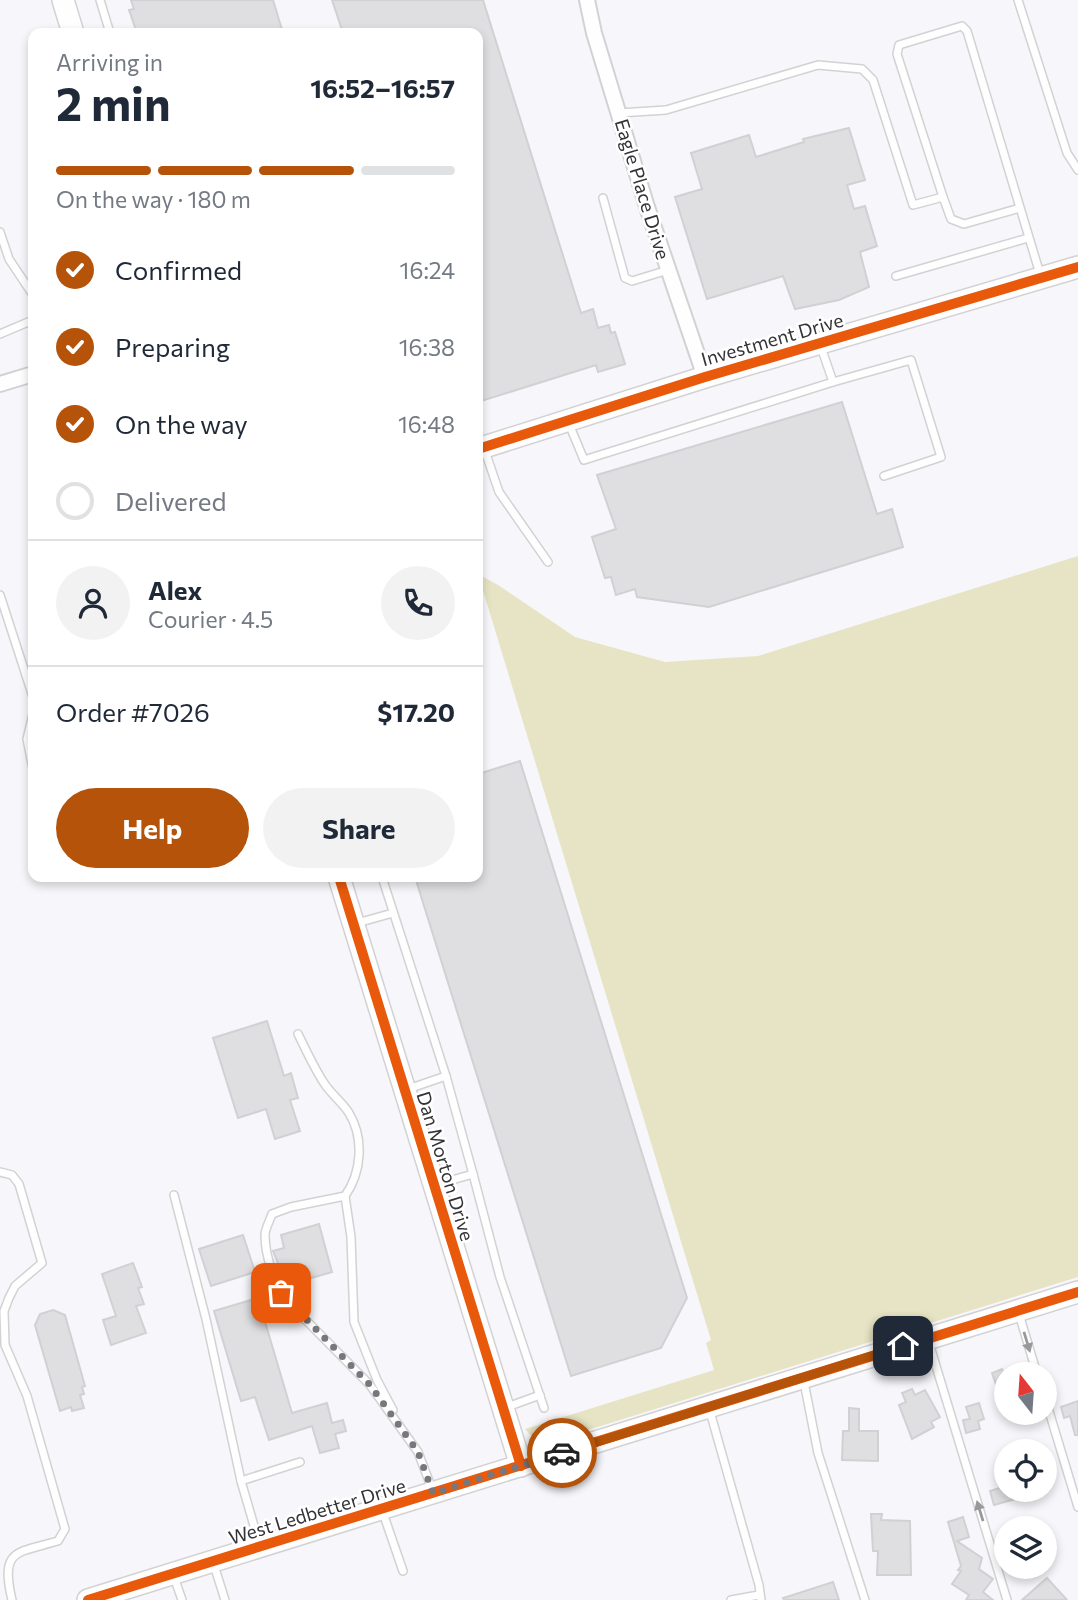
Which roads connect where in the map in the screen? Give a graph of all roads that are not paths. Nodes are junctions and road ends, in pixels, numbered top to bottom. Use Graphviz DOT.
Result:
graph roads {
  1 [pos="63,0"];
  2 [pos="100,0"];
  3 [pos="587,0"];
  4 [pos="1018,0"];
  5 [pos="72,28"];
  6 [pos="108,28"];
  7 [pos="619,113"];
  8 [pos="1078,170"];
  9 [pos="943,197"];
  10 [pos="603,198"];
  11 [pos="1020,208"];
  12 [pos="0,232"];
  13 [pos="1028,238"];
  14 [pos="1078,267"];
  15 [pos="669,270"];
  16 [pos="896,276"];
  17 [pos="1041,278"];
  18 [pos="28,288"];
  19 [pos="28,322"];
  20 [pos="0,334"];
  21 [pos="820,343"];
  22 [pos="28,376"];
  23 [pos="705,377"];
  24 [pos="833,383"];
  25 [pos="0,384"];
  26 [pos="568,420"];
  27 [pos="483,447"];
  28 [pos="483,453"];
  29 [pos="884,476"];
  30 [pos="548,562"];
  31 [pos="0,596"];
  32 [pos="28,682"];
  33 [pos="340,882"];
  34 [pos="384,882"];
  35 [pos="393,913"];
  36 [pos="353,924"];
  37 [pos="298,1034"];
  38 [pos="446,1076"];
  39 [pos="404,1090"];
  40 [pos="0,1172"];
  41 [pos="473,1174"];
  42 [pos="433,1185"];
  43 [pos="174,1195"];
  44 [pos="345,1196"];
  45 [pos="1078,1292"];
  46 [pos="1018,1310"];
  47 [pos="928,1338"];
  48 [pos="1033,1362"];
  49 [pos="803,1377"];
  50 [pos="540,1395"];
  51 [pos="709,1407"];
  52 [pos="503,1408"];
  53 [pos="544,1408"];
  54 [pos="1053,1425"];
  55 [pos="404,1430"];
  56 [pos="300,1462"];
  57 [pos="521,1466"];
  58 [pos="242,1481"];
  59 [pos="433,1493"];
  60 [pos="1078,1507"];
  61 [pos="382,1509"];
  62 [pos="260,1547"];
  63 [pos="212,1562"];
  64 [pos="403,1571"];
  65 [pos="173,1574"];
  66 [pos="760,1598"];
  67 [pos="12,1600"];
  68 [pos="88,1600"];
  69 [pos="181,1600"];
  70 [pos="225,1600"];
  71 [pos="731,1600"];
  72 [pos="865,1600"];
  73 [pos="1007,1600"];
  1 -- 5 [label="street"];
  2 -- 6 [label="lane"];
  3 -- 7 [label="street, Eagle Place Drive"];
  4 -- 8 [label="lane"];
  7 -- 9 [label="lane"];
  7 -- 15 [label="street, Eagle Place Drive"];
  9 -- 11 [label="lane"];
  9 -- 11 [label="lane"];
  10 -- 15 [label="lane"];
  11 -- 13 [label="lane"];
  12 -- 18 [label="lane"];
  13 -- 16 [label="lane"];
  13 -- 17 [label="lane"];
  14 -- 17 [label="street, Investment Drive"];
  15 -- 23 [label="street, Eagle Place Drive"];
  17 -- 21 [label="street, Investment Drive"];
  19 -- 20 [label="lane"];
  21 -- 23 [label="street, Investment Drive"];
  21 -- 24 [label="lane"];
  22 -- 25 [label="street"];
  23 -- 26 [label="street, Investment Drive"];
  24 -- 26 [label="lane"];
  24 -- 29 [label="lane"];
  26 -- 27 [label="street, Investment Drive"];
  28 -- 30 [label="lane"];
  31 -- 32 [label="lane"];
  33 -- 36 [label="street, Dan Morton Drive"];
  34 -- 35 [label="lane"];
  35 -- 36 [label="lane"];
  35 -- 38 [label="lane"];
  36 -- 39 [label="street, Dan Morton Drive"];
  37 -- 44 [label="lane"];
  38 -- 39 [label="lane"];
  38 -- 41 [label="lane"];
  39 -- 42 [label="street, Dan Morton Drive"];
  40 -- 67 [label="lane"];
  41 -- 42 [label="lane"];
  41 -- 50 [label="lane"];
  42 -- 52 [label="street, Dan Morton Drive"];
  43 -- 58 [label="lane"];
  44 -- 55 [label="lane"];
  44 -- 55 [label="lane"];
  45 -- 46 [label="street, West Ledbetter Drive"];
  46 -- 47 [label="street, West Ledbetter Drive"];
  46 -- 48 [label="lane, one-way"];
  47 -- 49 [label="street, West Ledbetter Drive"];
  73 -- 47 [label="lane, one-way"];
  49 -- 51 [label="street, West Ledbetter Drive"];
  49 -- 72 [label="lane"];
  50 -- 52 [label="lane"];
  50 -- 53 [label="lane"];
  51 -- 57 [label="street, West Ledbetter Drive"];
  51 -- 66 [label="lane"];
  52 -- 57 [label="street, Dan Morton Drive"];
  54 -- 60 [label="lane"];
  55 -- 59 [label="lane"];
  56 -- 58 [label="lane"];
  57 -- 59 [label="street, West Ledbetter Drive"];
  58 -- 62 [label="lane"];
  59 -- 61 [label="street, West Ledbetter Drive"];
  61 -- 62 [label="street, West Ledbetter Drive"];
  61 -- 64 [label="lane"];
  62 -- 63 [label="street, West Ledbetter Drive"];
  63 -- 65 [label="street, West Ledbetter Drive"];
  63 -- 70 [label="lane"];
  65 -- 68 [label="street, West Ledbetter Drive"];
  65 -- 69 [label="lane"];
  66 -- 71 [label="lane"];
}
